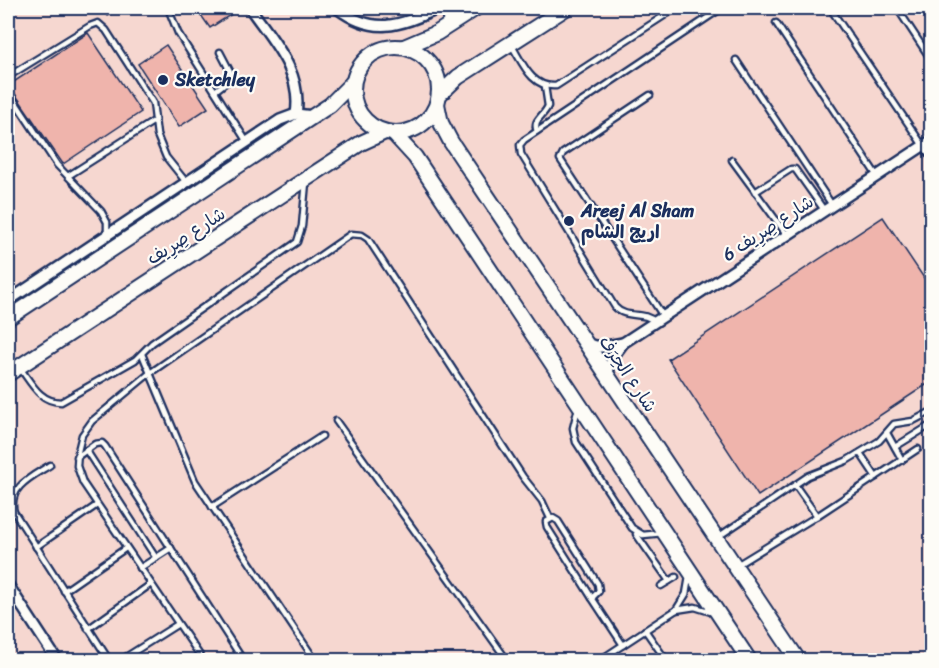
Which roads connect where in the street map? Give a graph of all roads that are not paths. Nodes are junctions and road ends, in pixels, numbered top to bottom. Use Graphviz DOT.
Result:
graph roads {
  1 [pos="168,8"];
  2 [pos="250,8"];
  3 [pos="337,8"];
  4 [pos="440,8"];
  5 [pos="455,8"];
  6 [pos="476,8"];
  7 [pos="566,8"];
  8 [pos="676,8"];
  9 [pos="722,8"];
  10 [pos="830,8"];
  11 [pos="897,8"];
  12 [pos="776,23"];
  13 [pos="444,29"];
  14 [pos="511,44"];
  15 [pos="404,47"];
  16 [pos="220,52"];
  17 [pos="736,60"];
  18 [pos="932,61"];
  19 [pos="8,80"];
  20 [pos="353,82"];
  21 [pos="544,86"];
  22 [pos="8,91"];
  23 [pos="215,91"];
  24 [pos="650,95"];
  25 [pos="438,99"];
  26 [pos="296,114"];
  27 [pos="313,116"];
  28 [pos="154,121"];
  29 [pos="537,131"];
  30 [pos="389,133"];
  31 [pos="932,140"];
  32 [pos="247,142"];
  33 [pos="923,146"];
  34 [pos="932,159"];
  35 [pos="732,160"];
  36 [pos="68,176"];
  37 [pos="877,176"];
  38 [pos="306,179"];
  39 [pos="186,182"];
  40 [pos="755,192"];
  41 [pos="828,208"];
  42 [pos="107,235"];
  43 [pos="787,235"];
  44 [pos="8,301"];
  45 [pos="8,318"];
  46 [pos="659,319"];
  47 [pos="623,343"];
  48 [pos="586,344"];
  49 [pos="142,354"];
  50 [pos="13,370"];
  51 [pos="150,374"];
  52 [pos="607,376"];
  53 [pos="579,406"];
  54 [pos="931,411"];
  55 [pos="336,421"];
  56 [pos="932,424"];
  57 [pos="887,433"];
  58 [pos="322,436"];
  59 [pos="895,447"];
  60 [pos="918,449"];
  61 [pos="86,450"];
  62 [pos="860,453"];
  63 [pos="77,457"];
  64 [pos="902,460"];
  65 [pos="51,465"];
  66 [pos="876,477"];
  67 [pos="795,485"];
  68 [pos="97,505"];
  69 [pos="212,507"];
  70 [pos="817,516"];
  71 [pos="550,518"];
  72 [pos="635,531"];
  73 [pos="658,533"];
  74 [pos="716,538"];
  75 [pos="646,546"];
  76 [pos="36,547"];
  77 [pos="126,548"];
  78 [pos="171,548"];
  79 [pos="156,558"];
  80 [pos="735,566"];
  81 [pos="140,568"];
  82 [pos="688,569"];
  83 [pos="676,577"];
  84 [pos="669,581"];
  85 [pos="151,584"];
  86 [pos="8,585"];
  87 [pos="661,586"];
  88 [pos="64,591"];
  89 [pos="592,598"];
  90 [pos="676,610"];
  91 [pos="718,617"];
  92 [pos="178,624"];
  93 [pos="88,629"];
  94 [pos="645,630"];
  95 [pos="623,645"];
  96 [pos="613,652"];
  97 [pos="57,660"];
  98 [pos="109,660"];
  99 [pos="121,660"];
  100 [pos="203,660"];
  101 [pos="243,660"];
  102 [pos="315,660"];
  103 [pos="507,660"];
  104 [pos="600,660"];
  105 [pos="618,660"];
  106 [pos="666,660"];
  107 [pos="748,660"];
  108 [pos="798,660"];
  1 -- 23 [label="lane"];
  2 -- 26 [label="street"];
  3 -- 4 [label="street"];
  5 -- 13 [label="street"];
  6 -- 13 [label="main road"];
  7 -- 14 [label="main road"];
  8 -- 21 [label="lane"];
  9 -- 29 [label="lane"];
  10 -- 33 [label="lane"];
  11 -- 18 [label="lane"];
  12 -- 37 [label="lane"];
  13 -- 15 [label="main road"];
  14 -- 21 [label="lane"];
  14 -- 25 [label="main road"];
  15 -- 20 [label="main road"];
  15 -- 25 [label="main road"];
  16 -- 23 [label="lane"];
  17 -- 41 [label="lane"];
  19 -- 28 [label="lane"];
  20 -- 27 [label="main road, شارع صِرِيف"];
  20 -- 30 [label="main road"];
  21 -- 29 [label="lane"];
  22 -- 36 [label="lane"];
  23 -- 32 [label="lane"];
  24 -- 46 [label="lane"];
  25 -- 30 [label="main road"];
  25 -- 48 [label="main road, شارع الحِرَف"];
  26 -- 27 [label="street"];
  26 -- 32 [label="street"];
  27 -- 45 [label="main road, شارع صِرِيف"];
  28 -- 36 [label="lane"];
  28 -- 39 [label="lane"];
  29 -- 46 [label="lane"];
  30 -- 38 [label="main road, شارع صِرِيف"];
  30 -- 53 [label="main road"];
  31 -- 33 [label="street, شارع صِرِيف 6"];
  32 -- 39 [label="street"];
  33 -- 34 [label="lane"];
  33 -- 37 [label="street, شارع صِرِيف 6"];
  35 -- 40 [label="lane"];
  36 -- 42 [label="lane"];
  37 -- 41 [label="street, شارع صِرِيف 6"];
  38 -- 49 [label="lane"];
  38 -- 50 [label="main road, شارع صِرِيف"];
  39 -- 42 [label="street"];
  40 -- 41 [label="lane"];
  40 -- 43 [label="lane"];
  41 -- 43 [label="street, شارع صِرِيف 6"];
  42 -- 44 [label="street"];
  43 -- 46 [label="street, شارع صِرِيف 6"];
  46 -- 47 [label="street, شارع صِرِيف 6"];
  47 -- 48 [label="street, شارع صِرِيف 6"];
  47 -- 52 [label="street, شارع صِرِيف 6"];
  48 -- 52 [label="main road, شارع الحِرَف"];
  49 -- 50 [label="lane"];
  49 -- 51 [label="lane"];
  51 -- 63 [label="lane"];
  51 -- 69 [label="lane"];
  51 -- 71 [label="lane"];
  52 -- 74 [label="main road, شارع الحِرَف"];
  53 -- 72 [label="lane"];
  53 -- 73 [label="main road"];
  54 -- 57 [label="lane"];
  55 -- 103 [label="lane"];
  56 -- 59 [label="lane"];
  57 -- 59 [label="lane"];
  57 -- 62 [label="lane"];
  58 -- 69 [label="lane"];
  59 -- 64 [label="lane"];
  60 -- 64 [label="lane"];
  61 -- 63 [label="lane"];
  61 -- 78 [label="lane"];
  61 -- 79 [label="lane"];
  62 -- 66 [label="lane"];
  62 -- 67 [label="lane"];
  63 -- 68 [label="lane"];
  64 -- 66 [label="lane"];
  65 -- 76 [label="lane"];
  66 -- 70 [label="lane"];
  67 -- 70 [label="lane"];
  67 -- 74 [label="lane"];
  68 -- 76 [label="lane"];
  68 -- 77 [label="lane"];
  69 -- 102 [label="lane"];
  70 -- 80 [label="lane"];
  71 -- 89 [label="lane"];
  71 -- 89 [label="lane"];
  72 -- 73 [label="lane"];
  72 -- 75 [label="lane"];
  73 -- 75 [label="lane"];
  73 -- 82 [label="main road"];
  74 -- 80 [label="main road, شارع الحِرَف"];
  75 -- 84 [label="lane"];
  76 -- 88 [label="lane"];
  77 -- 81 [label="lane"];
  77 -- 88 [label="lane"];
  78 -- 79 [label="lane"];
  78 -- 101 [label="lane"];
  79 -- 81 [label="lane"];
  80 -- 108 [label="main road, شارع الحِرَف"];
  81 -- 85 [label="lane"];
  82 -- 90 [label="lane"];
  82 -- 91 [label="main road"];
  83 -- 84 [label="lane"];
  84 -- 87 [label="lane"];
  85 -- 92 [label="lane"];
  85 -- 93 [label="lane"];
  86 -- 97 [label="street"];
  88 -- 93 [label="lane"];
  89 -- 95 [label="lane"];
  90 -- 91 [label="lane"];
  90 -- 94 [label="lane"];
  91 -- 107 [label="main road"];
  92 -- 99 [label="lane"];
  92 -- 100 [label="lane"];
  93 -- 98 [label="lane"];
  94 -- 95 [label="lane"];
  94 -- 106 [label="lane"];
  95 -- 96 [label="lane"];
  96 -- 104 [label="lane"];
  96 -- 105 [label="lane"];
}
